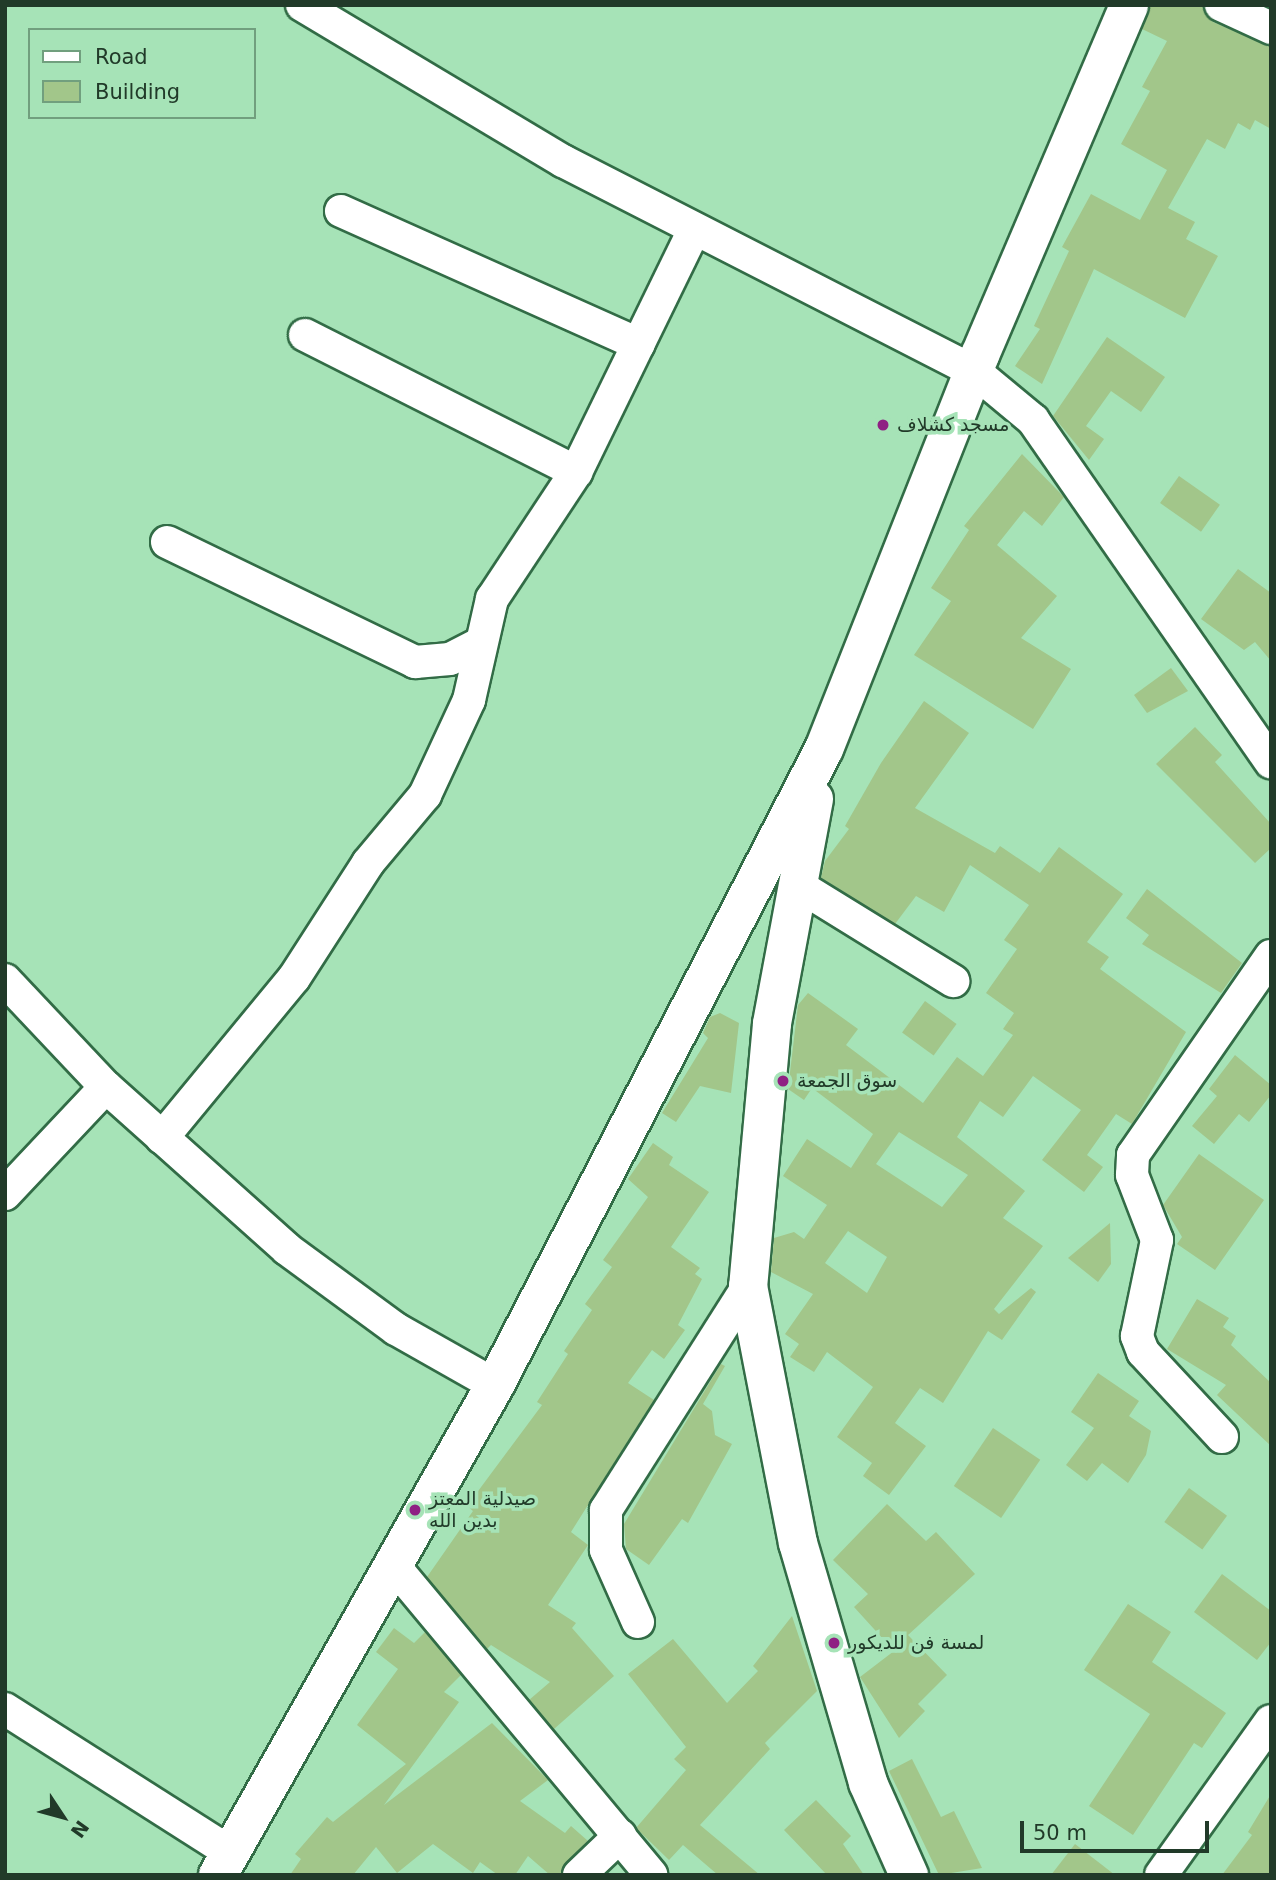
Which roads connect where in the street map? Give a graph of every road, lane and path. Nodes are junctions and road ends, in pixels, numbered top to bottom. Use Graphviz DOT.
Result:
graph roads {
  1 [pos="302,5"];
  2 [pos="1129,5"];
  3 [pos="1221,5"];
  4 [pos="1271,28"];
  5 [pos="341,211"];
  6 [pos="694,230"];
  7 [pos="305,335"];
  8 [pos="639,344"];
  9 [pos="974,371"];
  10 [pos="576,472"];
  11 [pos="167,542"];
  12 [pos="477,645"];
  13 [pos="824,749"];
  14 [pos="1271,762"];
  15 [pos="796,884"];
  16 [pos="727,942"];
  17 [pos="1271,956"];
  18 [pos="5,980"];
  19 [pos="954,981"];
  20 [pos="779,986"];
  21 [pos="106,1087"];
  22 [pos="162,1138"];
  23 [pos="5,1194"];
  24 [pos="748,1286"];
  25 [pos="495,1385"];
  26 [pos="1222,1437"];
  27 [pos="394,1566"];
  28 [pos="638,1622"];
  29 [pos="5,1709"];
  30 [pos="1271,1721"];
  31 [pos="620,1836"];
  32 [pos="224,1864"];
  33 [pos="579,1875"];
  34 [pos="651,1875"];
  35 [pos="909,1875"];
  36 [pos="1161,1875"];
  1 -- 6 [label="street"];
  2 -- 9 [label="main road"];
  3 -- 4 [label="street"];
  5 -- 8 [label="street"];
  6 -- 8 [label="street"];
  6 -- 9 [label="street"];
  7 -- 10 [label="street"];
  8 -- 10 [label="street"];
  9 -- 13 [label="main road"];
  9 -- 14 [label="street"];
  10 -- 12 [label="street"];
  11 -- 12 [label="street"];
  12 -- 22 [label="street"];
  13 -- 15 [label="main road"];
  13 -- 16 [label="main road"];
  15 -- 19 [label="street"];
  15 -- 20 [label="main road"];
  16 -- 20 [label="main road"];
  16 -- 25 [label="main road"];
  17 -- 26 [label="street"];
  18 -- 21 [label="street"];
  20 -- 24 [label="main road"];
  21 -- 22 [label="street"];
  21 -- 23 [label="street"];
  22 -- 25 [label="street"];
  24 -- 28 [label="street"];
  24 -- 35 [label="main road"];
  25 -- 27 [label="main road"];
  27 -- 31 [label="street"];
  27 -- 32 [label="main road"];
  29 -- 32 [label="street"];
  30 -- 36 [label="street"];
  31 -- 33 [label="street"];
  31 -- 34 [label="street"];
}
